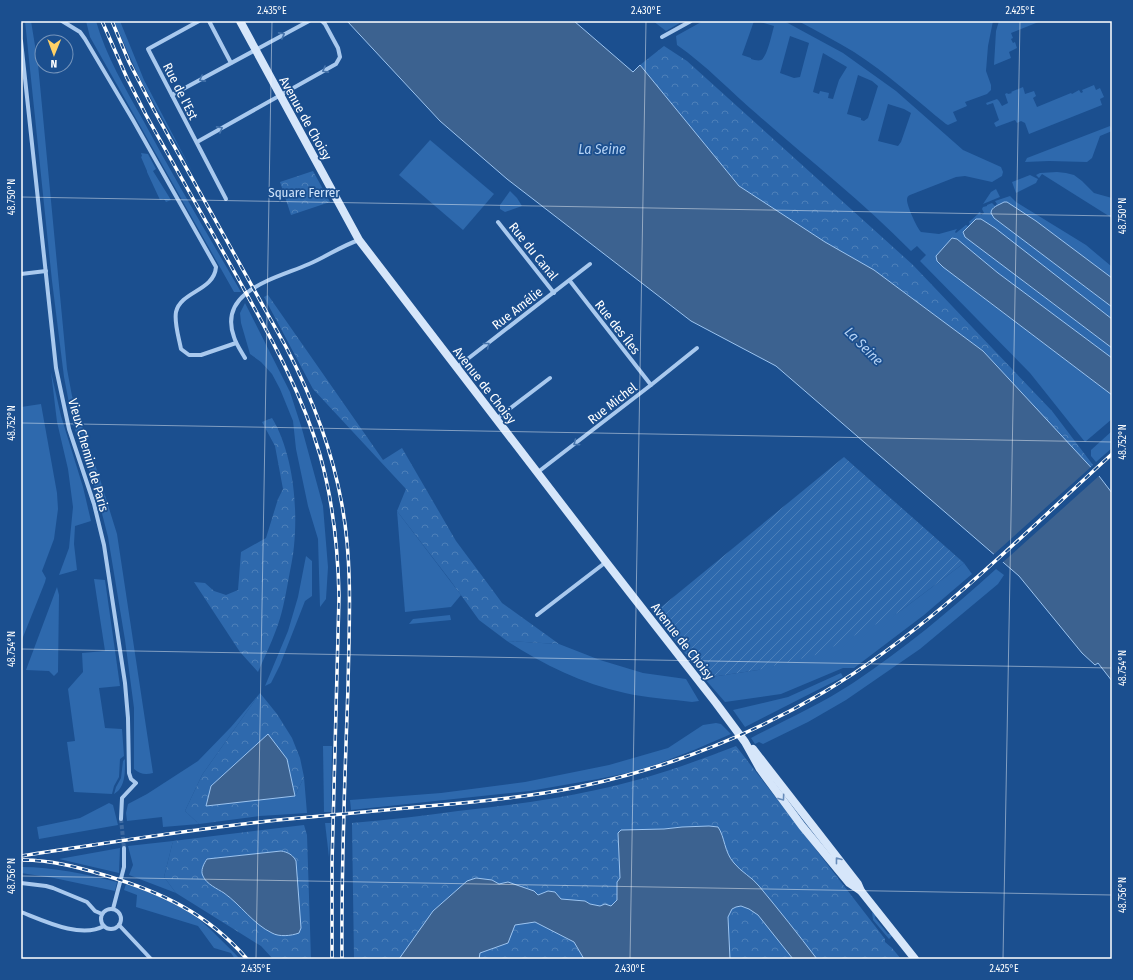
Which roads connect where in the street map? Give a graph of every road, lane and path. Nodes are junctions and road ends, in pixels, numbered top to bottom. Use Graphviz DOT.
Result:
graph roads {
  1 [pos="62,21"];
  2 [pos="199,21"];
  3 [pos="209,21"];
  4 [pos="240,21"];
  5 [pos="309,21"];
  6 [pos="322,21"];
  7 [pos="690,21"];
  8 [pos="662,37"];
  9 [pos="21,41"];
  10 [pos="256,49"];
  11 [pos="231,62"];
  12 [pos="172,95"];
  13 [pos="281,96"];
  14 [pos="197,142"];
  15 [pos="226,199"];
  16 [pos="498,222"];
  17 [pos="359,240"];
  18 [pos="590,264"];
  19 [pos="46,271"];
  20 [pos="21,274"];
  21 [pos="570,281"];
  22 [pos="554,293"];
  23 [pos="236,343"];
  24 [pos="696,348"];
  25 [pos="245,358"];
  26 [pos="456,368"];
  27 [pos="550,378"];
  28 [pos="651,385"];
  29 [pos="496,420"];
  30 [pos="537,473"];
  31 [pos="606,562"];
  32 [pos="537,615"];
  33 [pos="121,819"];
  34 [pos="124,848"];
  35 [pos="21,883"];
  36 [pos="113,909"];
  37 [pos="21,912"];
  38 [pos="102,914"];
  39 [pos="119,925"];
  40 [pos="104,926"];
  41 [pos="152,959"];
  42 [pos="915,959"];
  1 -- 23 [label="street"];
  2 -- 12 [label="street, Rue de l'Est"];
  3 -- 11 [label="street"];
  4 -- 10 [label="main road, Avenue de Choisy"];
  10 -- 5 [label="street, one-way"];
  6 -- 13 [label="street, one-way"];
  7 -- 8 [label="street"];
  9 -- 19 [label="street, Vieux Chemin de Paris"];
  10 -- 11 [label="street"];
  10 -- 13 [label="main road, Avenue de Choisy"];
  11 -- 12 [label="street, one-way"];
  12 -- 14 [label="street, Rue de l'Est"];
  14 -- 13 [label="street, one-way"];
  13 -- 17 [label="main road, Avenue de Choisy"];
  14 -- 15 [label="street, Rue de l'Est"];
  16 -- 22 [label="street, Rue du Canal"];
  17 -- 23 [label="street"];
  17 -- 26 [label="main road, Avenue de Choisy"];
  18 -- 21 [label="street, Rue Amélie"];
  19 -- 20 [label="street"];
  19 -- 33 [label="street, Vieux Chemin de Paris"];
  21 -- 22 [label="street, Rue Amélie"];
  21 -- 28 [label="street, Rue des Îles"];
  26 -- 22 [label="street, Rue Amélie, one-way"];
  23 -- 25 [label="street"];
  24 -- 28 [label="street, Rue Michel"];
  26 -- 29 [label="main road, Avenue de Choisy"];
  27 -- 29 [label="street"];
  28 -- 30 [label="street, Rue Michel, one-way"];
  29 -- 30 [label="main road, Avenue de Choisy"];
  30 -- 31 [label="main road, Avenue de Choisy"];
  31 -- 32 [label="street"];
  31 -- 42 [label="main road, Avenue de Choisy"];
  34 -- 36 [label="street"];
  35 -- 38 [label="street"];
  36 -- 38 [label="street"];
  36 -- 39 [label="street"];
  37 -- 40 [label="street"];
  38 -- 40 [label="street"];
  39 -- 40 [label="street"];
  39 -- 41 [label="street"];
}
